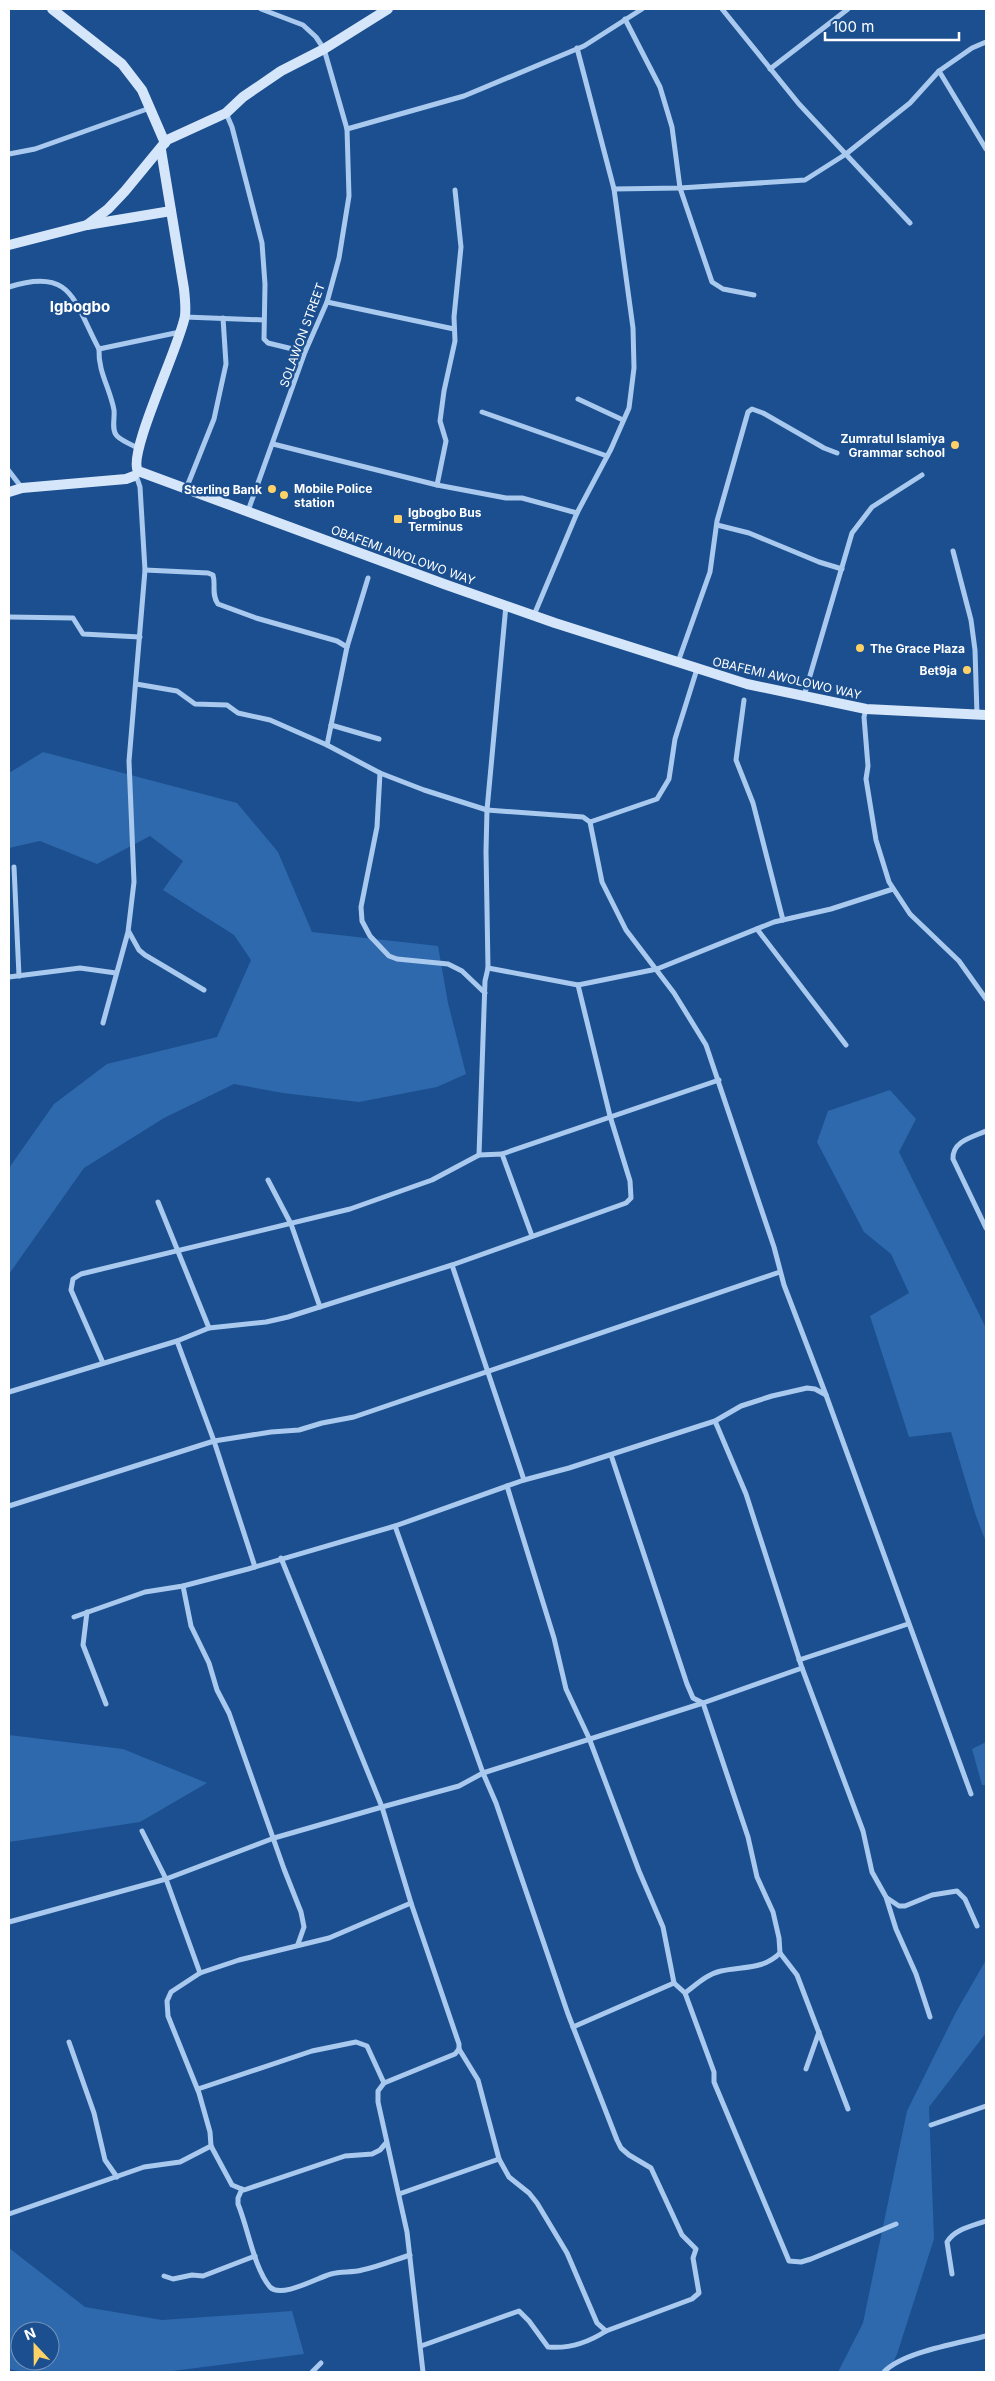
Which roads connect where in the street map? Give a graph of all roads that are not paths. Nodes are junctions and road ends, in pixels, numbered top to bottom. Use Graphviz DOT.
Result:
graph roads {
  1 [pos="52,9"];
  2 [pos="260,9"];
  3 [pos="388,9"];
  4 [pos="642,9"];
  5 [pos="722,9"];
  6 [pos="848,9"];
  7 [pos="625,18"];
  8 [pos="986,42"];
  9 [pos="577,48"];
  10 [pos="324,49"];
  11 [pos="770,69"];
  12 [pos="939,71"];
  13 [pos="152,113"];
  14 [pos="226,113"];
  15 [pos="347,129"];
  16 [pos="163,146"];
  17 [pos="986,149"];
  18 [pos="9,154"];
  19 [pos="846,154"];
  20 [pos="680,188"];
  21 [pos="614,189"];
  22 [pos="455,190"];
  23 [pos="171,211"];
  24 [pos="910,223"];
  25 [pos="87,225"];
  26 [pos="9,244"];
  27 [pos="9,287"];
  28 [pos="754,295"];
  29 [pos="327,302"];
  30 [pos="185,316"];
  31 [pos="223,318"];
  32 [pos="264,320"];
  33 [pos="454,329"];
  34 [pos="180,332"];
  35 [pos="99,349"];
  36 [pos="305,352"];
  37 [pos="578,399"];
  38 [pos="482,412"];
  39 [pos="623,420"];
  40 [pos="273,444"];
  41 [pos="138,448"];
  42 [pos="837,453"];
  43 [pos="608,456"];
  44 [pos="9,471"];
  45 [pos="137,474"];
  46 [pos="922,476"];
  47 [pos="437,485"];
  48 [pos="22,488"];
  49 [pos="186,489"];
  50 [pos="9,492"];
  51 [pos="248,512"];
  52 [pos="577,514"];
  53 [pos="717,525"];
  54 [pos="953,551"];
  55 [pos="842,569"];
  56 [pos="145,570"];
  57 [pos="368,578"];
  58 [pos="506,605"];
  59 [pos="534,615"];
  60 [pos="9,617"];
  61 [pos="140,638"];
  62 [pos="347,647"];
  63 [pos="678,662"];
  64 [pos="696,669"];
  65 [pos="136,684"];
  66 [pos="804,696"];
  67 [pos="744,700"];
  68 [pos="866,709"];
  69 [pos="982,715"];
  70 [pos="331,725"];
  71 [pos="379,739"];
  72 [pos="327,745"];
  73 [pos="380,773"];
  74 [pos="487,810"];
  75 [pos="590,822"];
  76 [pos="14,867"];
  77 [pos="893,889"];
  78 [pos="783,920"];
  79 [pos="757,930"];
  80 [pos="128,932"];
  81 [pos="488,968"];
  82 [pos="657,969"];
  83 [pos="116,973"];
  84 [pos="19,976"];
  85 [pos="9,977"];
  86 [pos="578,985"];
  87 [pos="204,990"];
  88 [pos="485,993"];
  89 [pos="986,999"];
  90 [pos="103,1022"];
  91 [pos="846,1045"];
  92 [pos="719,1080"];
  93 [pos="610,1116"];
  94 [pos="986,1131"];
  95 [pos="502,1154"];
  96 [pos="479,1155"];
  97 [pos="268,1180"];
  98 [pos="158,1202"];
  99 [pos="291,1224"];
  100 [pos="986,1228"];
  101 [pos="532,1236"];
  102 [pos="179,1248"];
  103 [pos="452,1265"];
  104 [pos="780,1272"];
  105 [pos="320,1307"];
  106 [pos="209,1328"];
  107 [pos="177,1341"];
  108 [pos="103,1362"];
  109 [pos="488,1371"];
  110 [pos="9,1392"];
  111 [pos="826,1395"];
  112 [pos="715,1421"];
  113 [pos="214,1442"];
  114 [pos="611,1455"];
  115 [pos="524,1480"];
  116 [pos="507,1486"];
  117 [pos="9,1506"];
  118 [pos="395,1526"];
  119 [pos="281,1558"];
  120 [pos="255,1567"];
  121 [pos="183,1586"];
  122 [pos="87,1612"];
  123 [pos="74,1617"];
  124 [pos="908,1624"];
  125 [pos="799,1660"];
  126 [pos="802,1668"];
  127 [pos="703,1703"];
  128 [pos="106,1704"];
  129 [pos="589,1738"];
  130 [pos="483,1773"];
  131 [pos="971,1794"];
  132 [pos="382,1807"];
  133 [pos="142,1831"];
  134 [pos="274,1838"];
  135 [pos="166,1879"];
  136 [pos="886,1897"];
  137 [pos="411,1903"];
  138 [pos="9,1922"];
  139 [pos="978,1926"];
  140 [pos="298,1944"];
  141 [pos="780,1954"];
  142 [pos="200,1973"];
  143 [pos="674,1983"];
  144 [pos="685,1993"];
  145 [pos="930,2017"];
  146 [pos="573,2027"];
  147 [pos="819,2032"];
  148 [pos="69,2042"];
  149 [pos="459,2049"];
  150 [pos="806,2069"];
  151 [pos="384,2083"];
  152 [pos="198,2089"];
  153 [pos="986,2106"];
  154 [pos="848,2108"];
  155 [pos="931,2125"];
  156 [pos="386,2143"];
  157 [pos="211,2146"];
  158 [pos="499,2159"];
  159 [pos="117,2177"];
  160 [pos="242,2190"];
  161 [pos="399,2194"];
  162 [pos="9,2214"];
  163 [pos="986,2221"];
  164 [pos="896,2224"];
  165 [pos="410,2255"];
  166 [pos="255,2256"];
  167 [pos="952,2274"];
  168 [pos="164,2276"];
  169 [pos="606,2331"];
  170 [pos="986,2336"];
  171 [pos="421,2346"];
  172 [pos="321,2362"];
  173 [pos="312,2372"];
  174 [pos="423,2372"];
  175 [pos="884,2372"];
  1 -- 13 [label="main road"];
  2 -- 10 [label="street"];
  3 -- 10 [label="main road"];
  4 -- 7 [label="street"];
  5 -- 11 [label="street"];
  6 -- 11 [label="street"];
  7 -- 9 [label="street"];
  7 -- 20 [label="street"];
  8 -- 12 [label="street"];
  9 -- 15 [label="street"];
  9 -- 21 [label="street"];
  10 -- 14 [label="main road"];
  10 -- 15 [label="street, SOLAWON STREET"];
  11 -- 19 [label="street"];
  12 -- 17 [label="street"];
  12 -- 19 [label="street"];
  13 -- 16 [label="main road"];
  13 -- 18 [label="street"];
  14 -- 16 [label="main road"];
  14 -- 32 [label="street"];
  15 -- 29 [label="street, SOLAWON STREET"];
  16 -- 23 [label="main road"];
  16 -- 25 [label="main road"];
  19 -- 20 [label="street"];
  19 -- 24 [label="street"];
  20 -- 21 [label="street"];
  20 -- 28 [label="street"];
  21 -- 39 [label="street"];
  22 -- 33 [label="street"];
  23 -- 25 [label="main road"];
  23 -- 30 [label="main road"];
  25 -- 26 [label="main road"];
  27 -- 35 [label="street"];
  29 -- 33 [label="street"];
  29 -- 36 [label="street, SOLAWON STREET"];
  30 -- 31 [label="street"];
  30 -- 34 [label="main road"];
  31 -- 32 [label="street"];
  31 -- 49 [label="street"];
  32 -- 36 [label="street"];
  33 -- 47 [label="street"];
  34 -- 35 [label="street"];
  34 -- 41 [label="main road"];
  35 -- 41 [label="street"];
  36 -- 40 [label="street, SOLAWON STREET"];
  37 -- 39 [label="street"];
  38 -- 43 [label="street"];
  39 -- 43 [label="street"];
  40 -- 47 [label="street"];
  40 -- 51 [label="street, SOLAWON STREET"];
  41 -- 45 [label="main road"];
  42 -- 53 [label="street"];
  43 -- 52 [label="street"];
  44 -- 48 [label="street"];
  45 -- 48 [label="main road"];
  45 -- 49 [label="main road, OBAFEMI AWOLOWO WAY"];
  45 -- 56 [label="street"];
  46 -- 55 [label="street"];
  47 -- 52 [label="street"];
  48 -- 50 [label="main road"];
  49 -- 51 [label="main road, OBAFEMI AWOLOWO WAY"];
  51 -- 58 [label="main road, OBAFEMI AWOLOWO WAY"];
  52 -- 59 [label="street"];
  53 -- 55 [label="street"];
  53 -- 63 [label="street"];
  54 -- 69 [label="street"];
  55 -- 66 [label="street"];
  56 -- 61 [label="street"];
  56 -- 62 [label="street"];
  57 -- 62 [label="street"];
  58 -- 59 [label="main road, OBAFEMI AWOLOWO WAY"];
  58 -- 74 [label="street"];
  59 -- 63 [label="main road, OBAFEMI AWOLOWO WAY"];
  60 -- 61 [label="street"];
  61 -- 65 [label="street"];
  62 -- 70 [label="street"];
  63 -- 64 [label="main road, OBAFEMI AWOLOWO WAY"];
  64 -- 66 [label="main road, OBAFEMI AWOLOWO WAY"];
  64 -- 75 [label="street"];
  65 -- 72 [label="street"];
  65 -- 80 [label="street"];
  66 -- 68 [label="main road, OBAFEMI AWOLOWO WAY"];
  67 -- 78 [label="street"];
  68 -- 69 [label="main road, OBAFEMI AWOLOWO WAY"];
  68 -- 77 [label="street"];
  70 -- 71 [label="street"];
  70 -- 72 [label="street"];
  72 -- 73 [label="street"];
  73 -- 74 [label="street"];
  73 -- 88 [label="street"];
  74 -- 75 [label="street"];
  74 -- 81 [label="street"];
  75 -- 82 [label="street"];
  76 -- 84 [label="street"];
  77 -- 78 [label="street"];
  77 -- 89 [label="street"];
  78 -- 79 [label="street"];
  79 -- 82 [label="street"];
  79 -- 91 [label="street"];
  80 -- 83 [label="street"];
  80 -- 87 [label="street"];
  81 -- 86 [label="street"];
  81 -- 88 [label="street"];
  82 -- 86 [label="street"];
  82 -- 92 [label="street"];
  83 -- 84 [label="street"];
  83 -- 90 [label="street"];
  84 -- 85 [label="street"];
  86 -- 93 [label="street"];
  88 -- 96 [label="street"];
  92 -- 93 [label="street"];
  92 -- 104 [label="street"];
  93 -- 95 [label="street"];
  93 -- 101 [label="street"];
  94 -- 100 [label="street"];
  95 -- 96 [label="street"];
  95 -- 101 [label="street"];
  96 -- 99 [label="street"];
  97 -- 99 [label="street"];
  98 -- 102 [label="street"];
  99 -- 102 [label="street"];
  99 -- 105 [label="street"];
  101 -- 103 [label="street"];
  102 -- 106 [label="street"];
  102 -- 108 [label="street"];
  103 -- 105 [label="street"];
  103 -- 109 [label="street"];
  104 -- 109 [label="street"];
  104 -- 111 [label="street"];
  105 -- 106 [label="street"];
  106 -- 107 [label="street"];
  107 -- 108 [label="street"];
  107 -- 113 [label="street"];
  108 -- 110 [label="street"];
  109 -- 113 [label="street"];
  109 -- 115 [label="street"];
  111 -- 112 [label="street"];
  111 -- 124 [label="street"];
  112 -- 114 [label="street"];
  112 -- 125 [label="street"];
  113 -- 117 [label="street"];
  113 -- 120 [label="street"];
  114 -- 115 [label="street"];
  114 -- 127 [label="street"];
  115 -- 116 [label="street"];
  116 -- 118 [label="street"];
  116 -- 129 [label="street"];
  118 -- 119 [label="street"];
  118 -- 130 [label="street"];
  119 -- 120 [label="street"];
  119 -- 132 [label="street"];
  120 -- 121 [label="street"];
  121 -- 122 [label="street"];
  121 -- 134 [label="street"];
  122 -- 123 [label="street"];
  122 -- 128 [label="street"];
  124 -- 125 [label="street"];
  124 -- 131 [label="street"];
  125 -- 126 [label="street"];
  126 -- 127 [label="street"];
  126 -- 136 [label="street"];
  127 -- 129 [label="street"];
  127 -- 141 [label="street"];
  129 -- 130 [label="street"];
  129 -- 143 [label="street"];
  130 -- 132 [label="street"];
  130 -- 146 [label="street"];
  132 -- 134 [label="street"];
  132 -- 137 [label="street"];
  133 -- 135 [label="street"];
  134 -- 135 [label="street"];
  134 -- 140 [label="street"];
  135 -- 138 [label="street"];
  135 -- 142 [label="street"];
  136 -- 139 [label="street"];
  136 -- 145 [label="street"];
  137 -- 140 [label="street"];
  137 -- 149 [label="street"];
  140 -- 142 [label="street"];
  141 -- 144 [label="street"];
  141 -- 147 [label="street"];
  142 -- 152 [label="street"];
  143 -- 144 [label="street"];
  143 -- 146 [label="street"];
  144 -- 164 [label="street"];
  146 -- 169 [label="street"];
  147 -- 150 [label="street"];
  147 -- 154 [label="street"];
  148 -- 159 [label="street"];
  149 -- 151 [label="street"];
  149 -- 158 [label="street"];
  151 -- 152 [label="street"];
  151 -- 156 [label="street"];
  152 -- 157 [label="street"];
  153 -- 155 [label="street"];
  156 -- 160 [label="street"];
  156 -- 161 [label="street"];
  157 -- 159 [label="street"];
  157 -- 160 [label="street"];
  158 -- 161 [label="street"];
  158 -- 169 [label="street"];
  159 -- 162 [label="street"];
  160 -- 166 [label="street"];
  161 -- 165 [label="street"];
  163 -- 167 [label="street"];
  165 -- 166 [label="street"];
  165 -- 171 [label="street"];
  166 -- 168 [label="street"];
  169 -- 171 [label="street"];
  170 -- 175 [label="street"];
  171 -- 174 [label="street"];
  172 -- 173 [label="street"];
}
